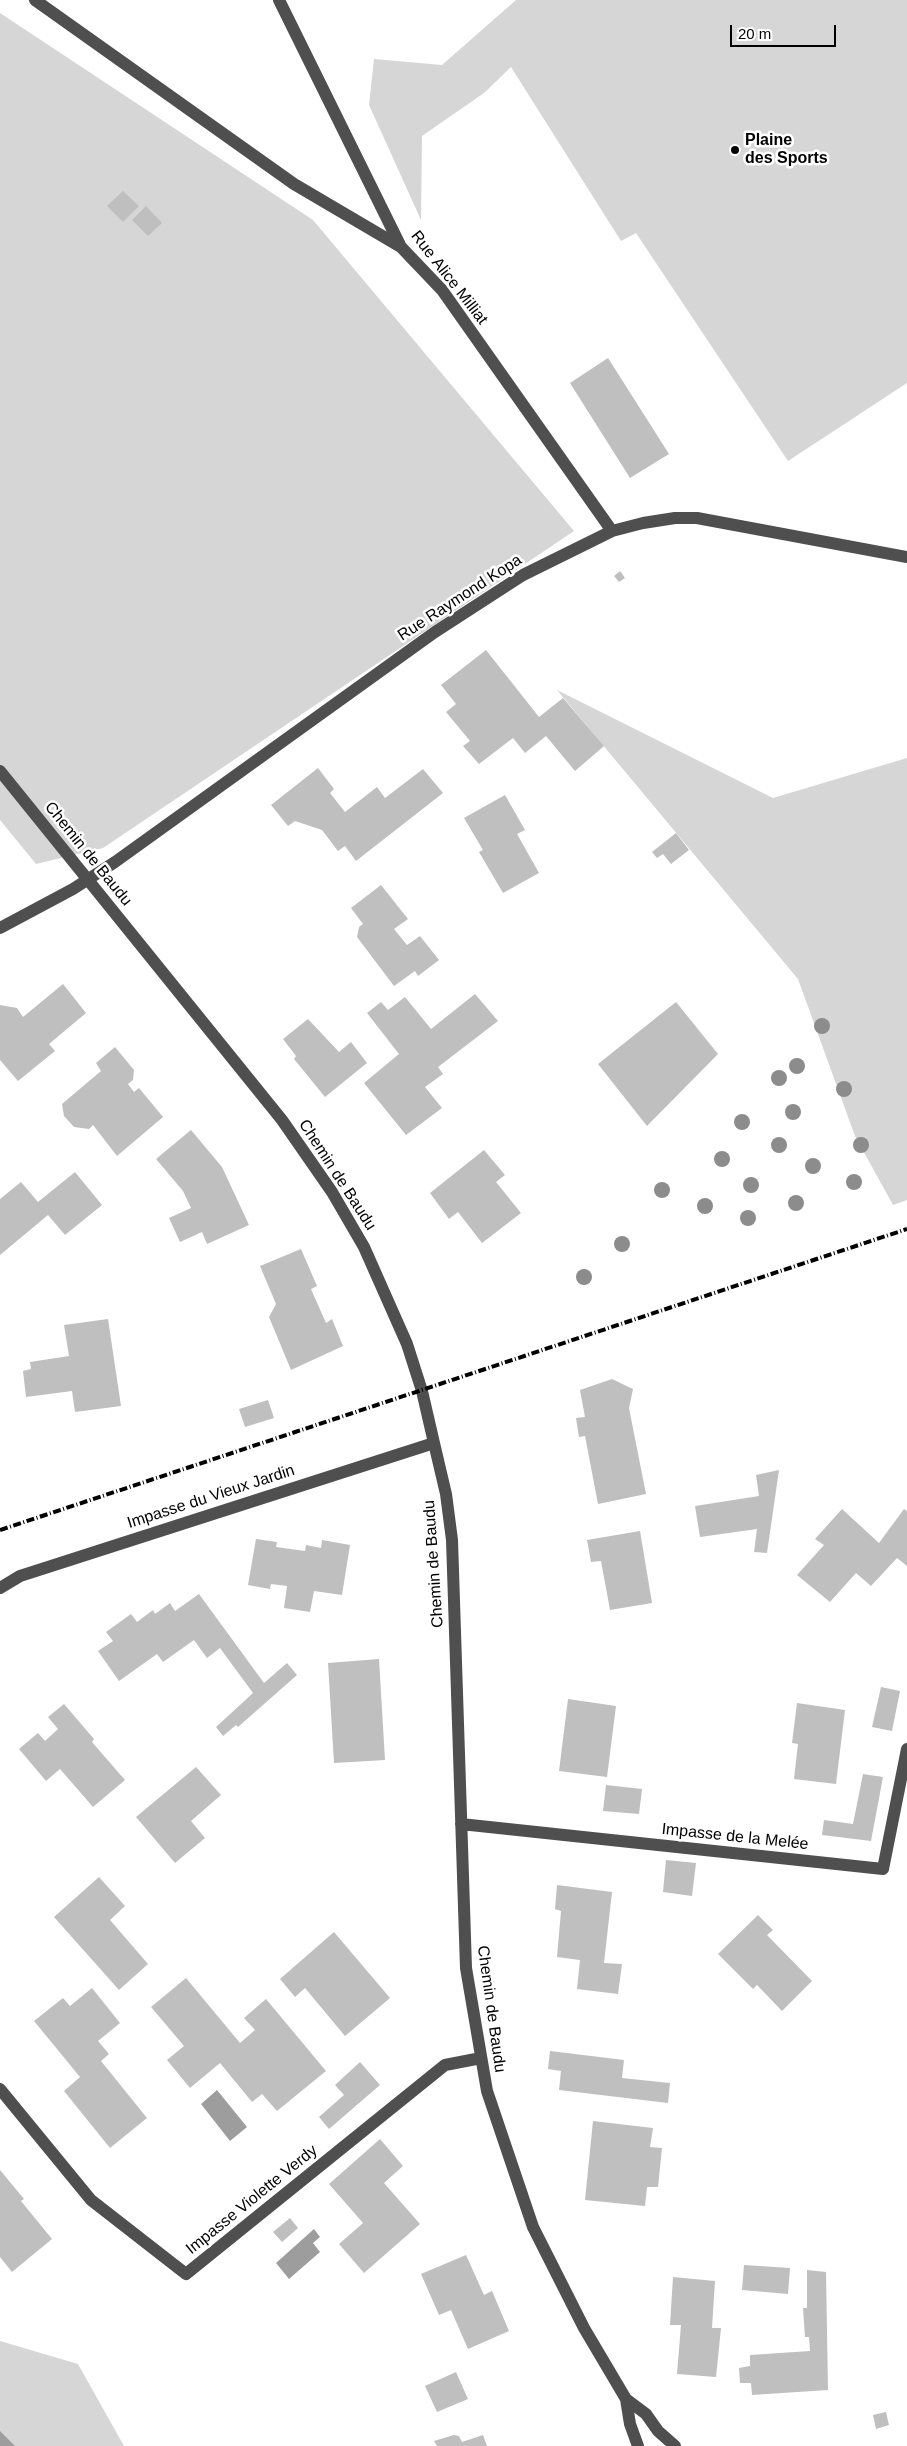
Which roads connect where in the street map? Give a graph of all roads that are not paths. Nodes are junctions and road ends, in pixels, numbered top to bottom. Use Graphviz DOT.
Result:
graph roads {
  1 [pos="35,0"];
  2 [pos="279,0"];
  3 [pos="401,247"];
  4 [pos="612,531"];
  5 [pos="907,557"];
  6 [pos="0,771"];
  7 [pos="89,880"];
  8 [pos="0,928"];
  9 [pos="434,1443"];
  10 [pos="0,1588"];
  11 [pos="907,1749"];
  12 [pos="461,1824"];
  13 [pos="481,2058"];
  14 [pos="0,2090"];
  15 [pos="626,2399"];
  16 [pos="638,2446"];
  17 [pos="675,2446"];
  1 -- 3 [label="street"];
  2 -- 3 [label="street, Rue Alice Milliat"];
  3 -- 4 [label="street, Rue Alice Milliat"];
  4 -- 5 [label="street, Rue Raymond Kopa"];
  4 -- 7 [label="street, Rue Raymond Kopa"];
  6 -- 7 [label="street, Chemin de Baudu"];
  7 -- 8 [label="street, Rue Raymond Kopa"];
  7 -- 9 [label="street, Chemin de Baudu"];
  9 -- 10 [label="street, Impasse du Vieux Jardin"];
  9 -- 12 [label="street, Chemin de Baudu"];
  11 -- 12 [label="street, Impasse de la Melée"];
  12 -- 13 [label="street, Chemin de Baudu"];
  13 -- 14 [label="street, Impasse Violette Verdy"];
  13 -- 15 [label="street, Chemin de Baudu"];
  15 -- 16 [label="street, Chemin de Baudu"];
  15 -- 17 [label="street, Chemin de Baudu"];
}
